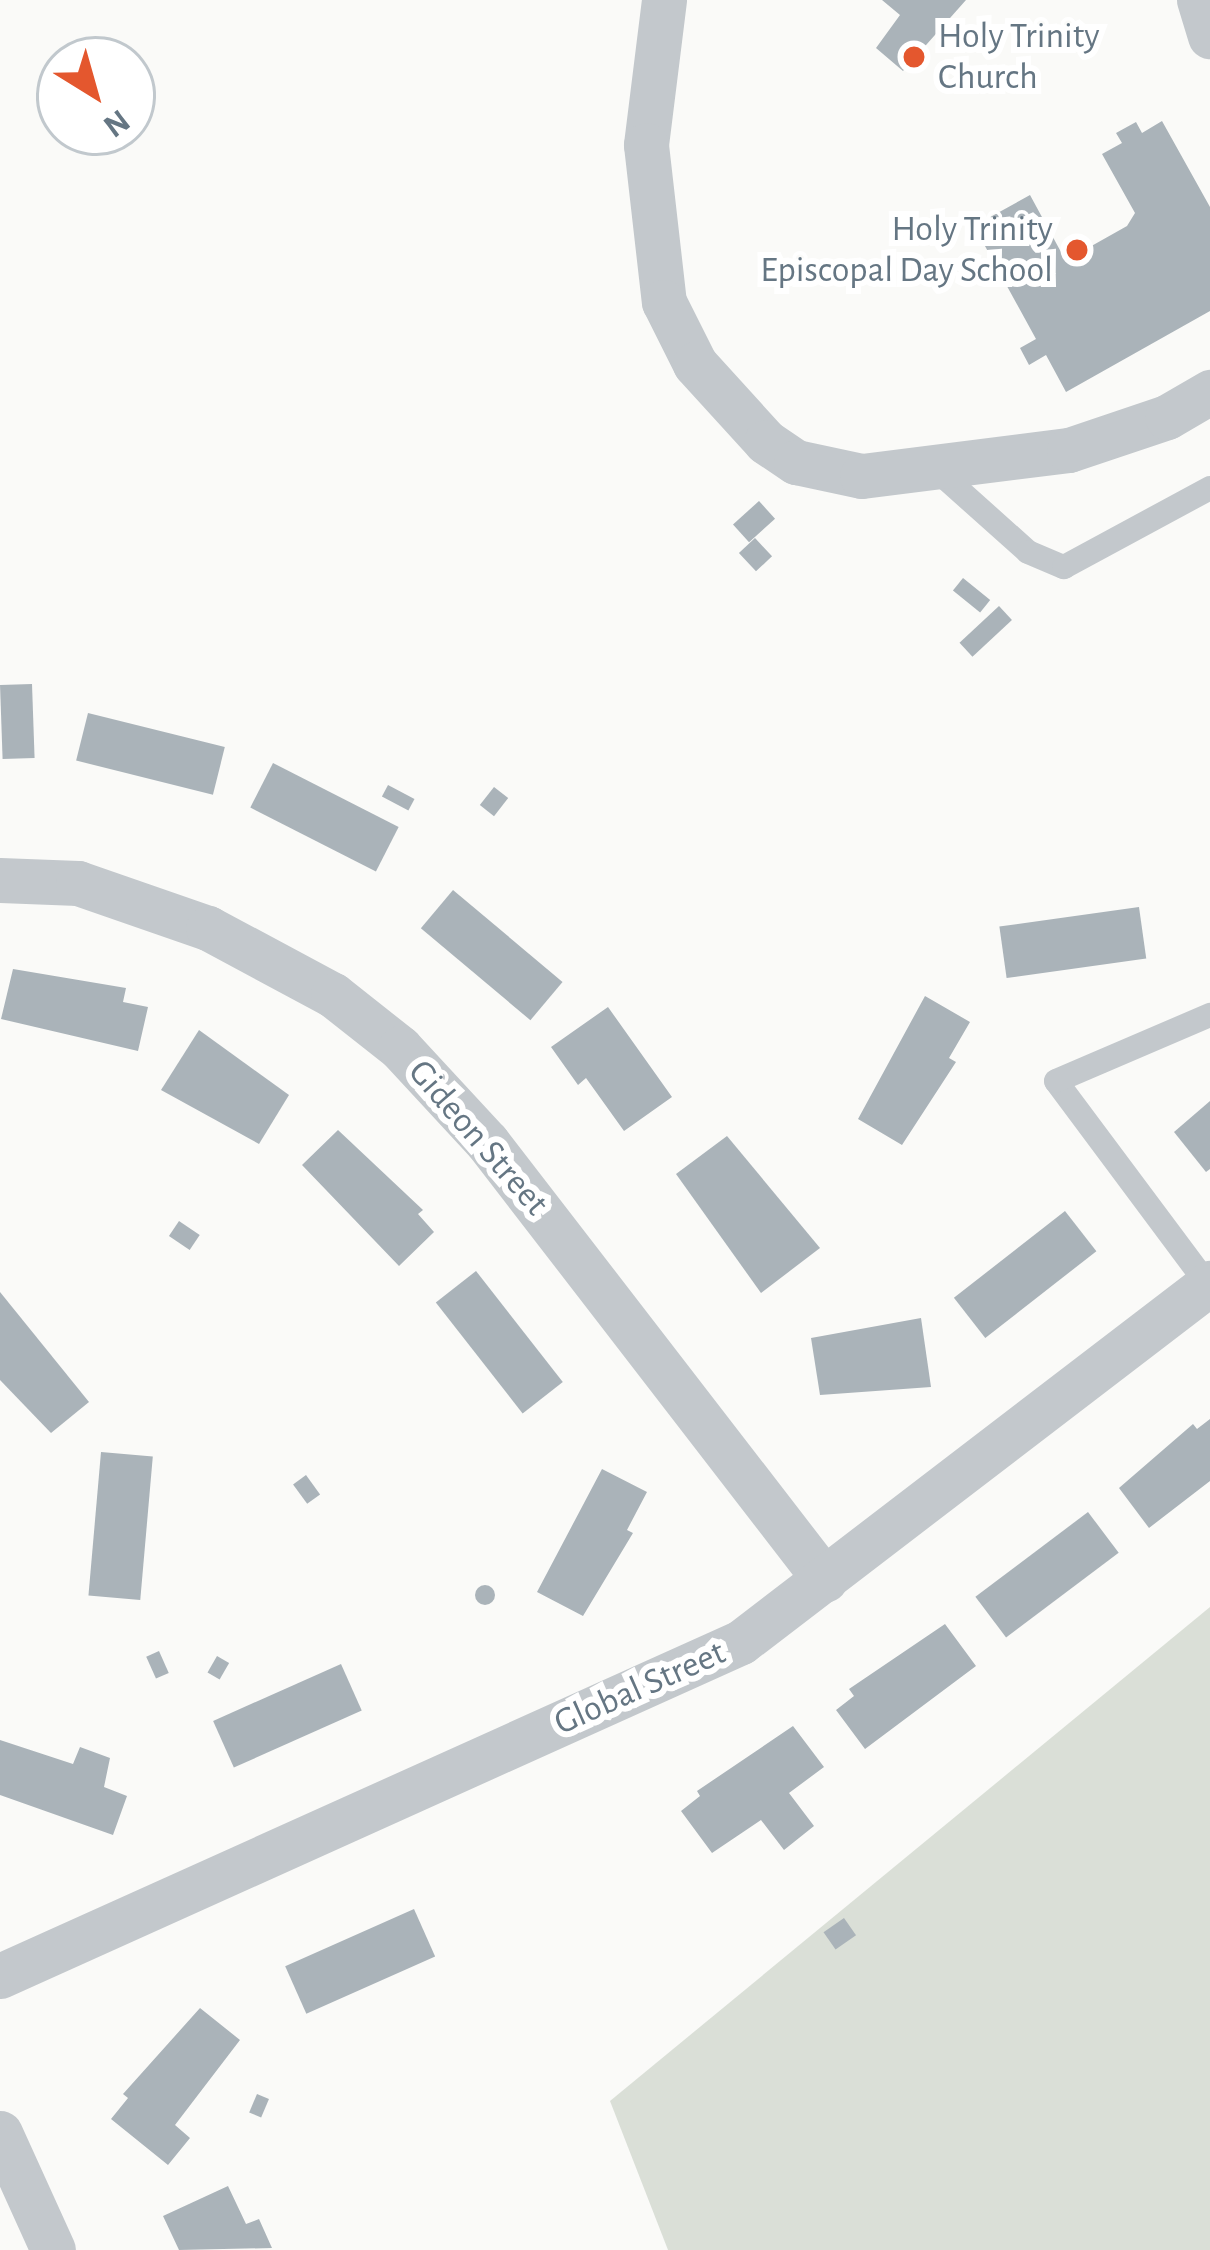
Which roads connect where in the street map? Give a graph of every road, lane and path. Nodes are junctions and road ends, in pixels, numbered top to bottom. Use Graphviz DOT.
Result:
graph roads {
  1 [pos="664,0"];
  2 [pos="1199,0"];
  3 [pos="1210,36"];
  4 [pos="1210,392"];
  5 [pos="933,466"];
  6 [pos="1210,488"];
  7 [pos="0,880"];
  8 [pos="1210,1015"];
  9 [pos="1209,1284"];
  10 [pos="825,1580"];
  11 [pos="0,1976"];
  12 [pos="0,2133"];
  13 [pos="53,2250"];
  1 -- 5 [label="street"];
  2 -- 3 [label="street"];
  4 -- 5 [label="street"];
  5 -- 6 [label="lane"];
  7 -- 10 [label="street, Gideon Street"];
  8 -- 9 [label="lane"];
  9 -- 10 [label="street, Global Street"];
  10 -- 11 [label="street, Global Street"];
  12 -- 13 [label="street"];
}
